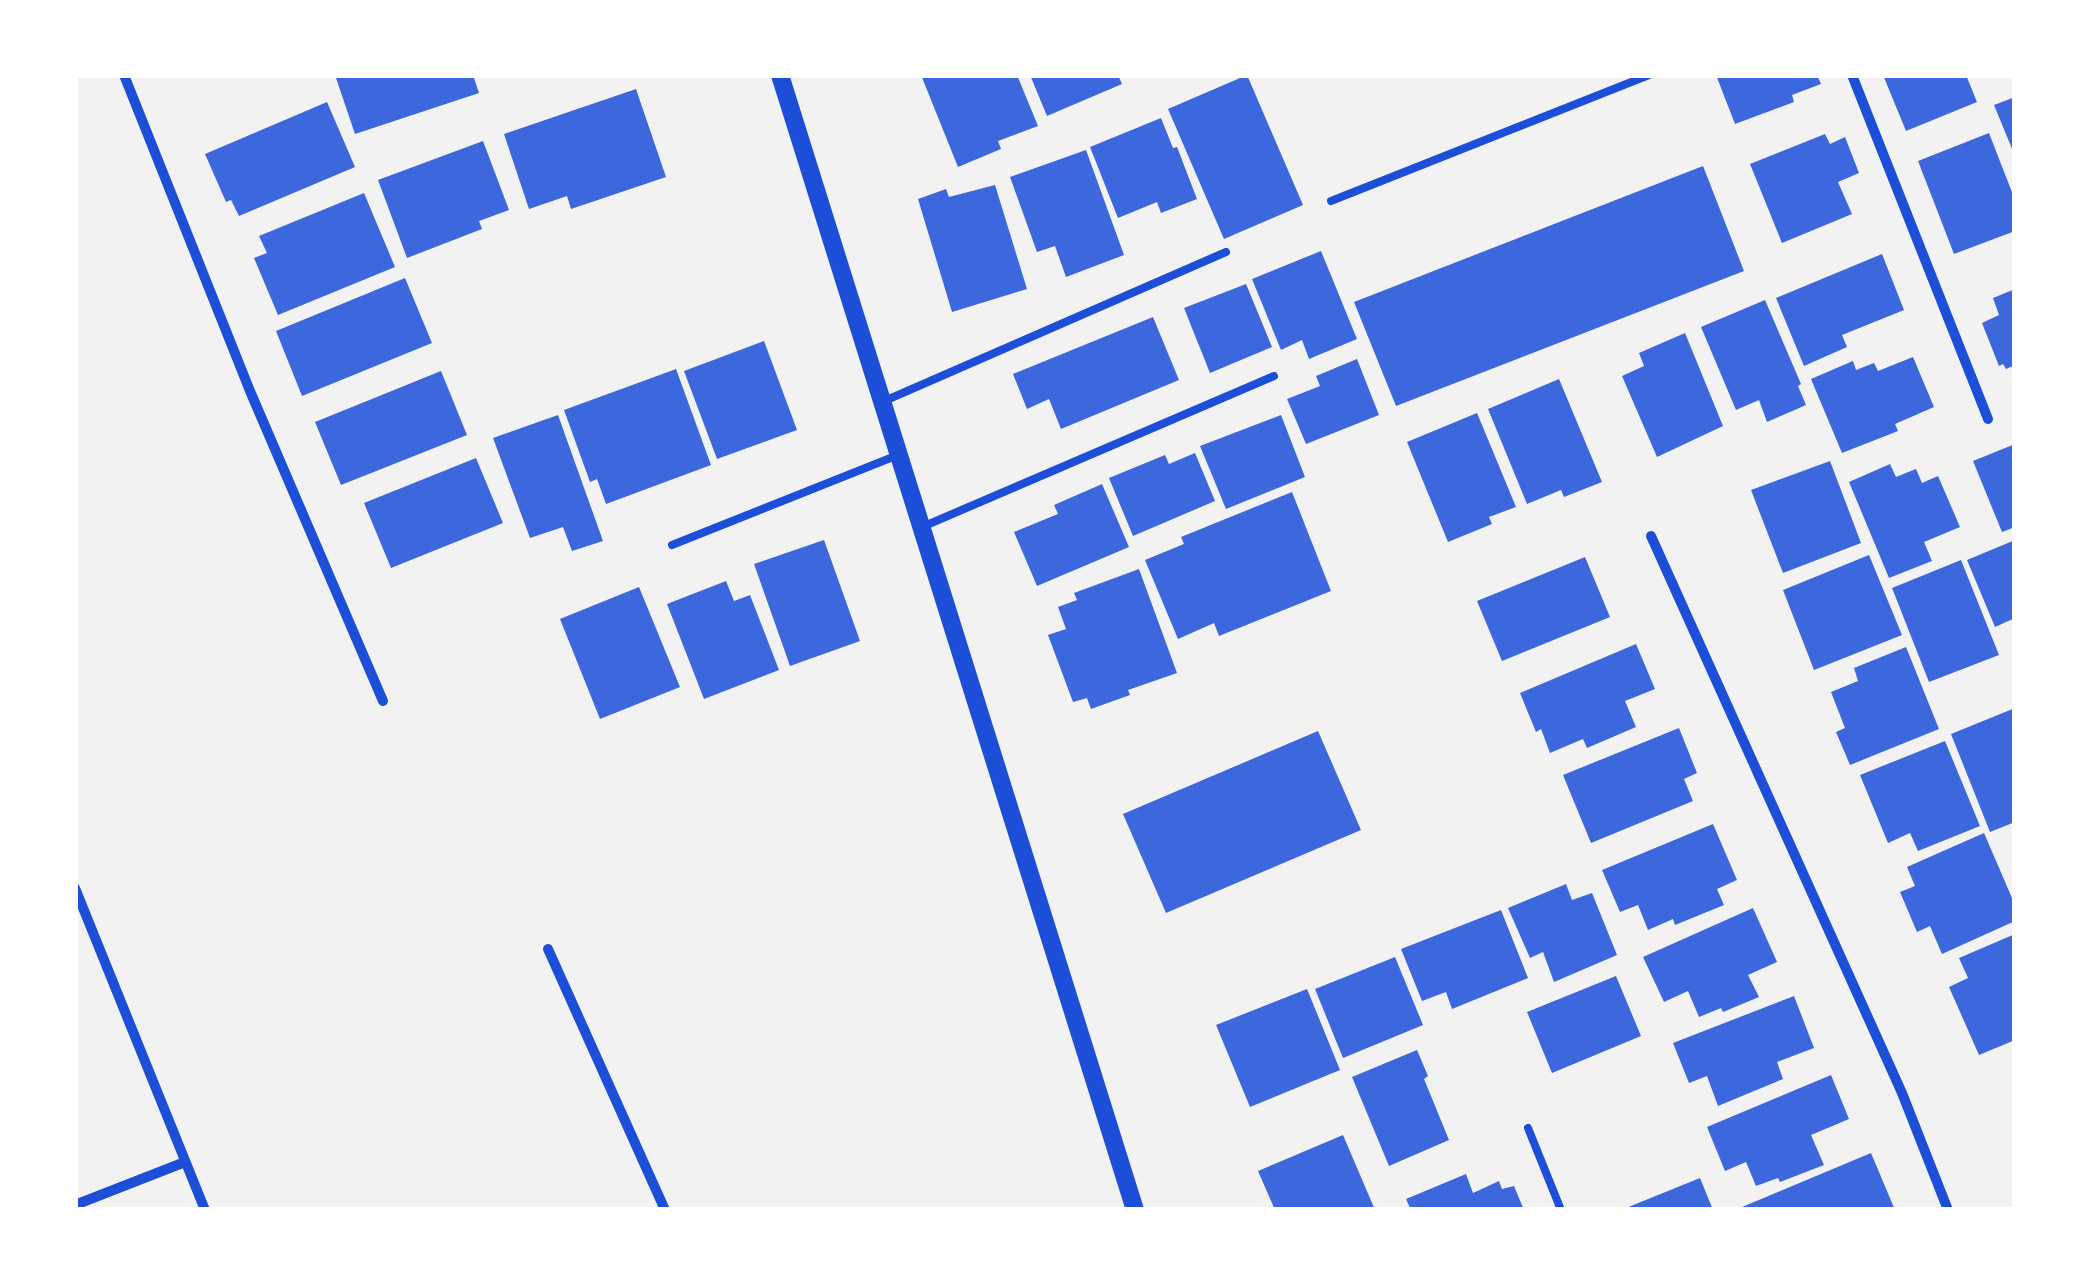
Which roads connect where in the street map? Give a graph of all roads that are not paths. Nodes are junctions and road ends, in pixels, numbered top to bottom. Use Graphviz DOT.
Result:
graph roads {
  1 [pos="124,75"];
  2 [pos="781,75"];
  3 [pos="1649,75"];
  4 [pos="1852,75"];
  5 [pos="1332,201"];
  6 [pos="1226,252"];
  7 [pos="1274,376"];
  8 [pos="882,402"];
  9 [pos="1988,419"];
  10 [pos="898,454"];
  11 [pos="922,526"];
  12 [pos="1651,536"];
  13 [pos="672,546"];
  14 [pos="383,701"];
  15 [pos="75,888"];
  16 [pos="548,949"];
  17 [pos="1528,1128"];
  18 [pos="185,1162"];
  19 [pos="75,1205"];
  20 [pos="205,1210"];
  21 [pos="665,1210"];
  22 [pos="1135,1210"];
  23 [pos="1561,1210"];
  24 [pos="1948,1210"];
  1 -- 14 [label="street"];
  2 -- 8 [label="street"];
  3 -- 5 [label="lane"];
  4 -- 9 [label="street"];
  6 -- 8 [label="lane"];
  7 -- 11 [label="lane"];
  8 -- 10 [label="street"];
  10 -- 11 [label="street"];
  10 -- 13 [label="lane"];
  11 -- 22 [label="street"];
  12 -- 24 [label="street"];
  15 -- 18 [label="street"];
  16 -- 21 [label="street"];
  17 -- 23 [label="lane"];
  18 -- 19 [label="street"];
  18 -- 20 [label="street"];
}
